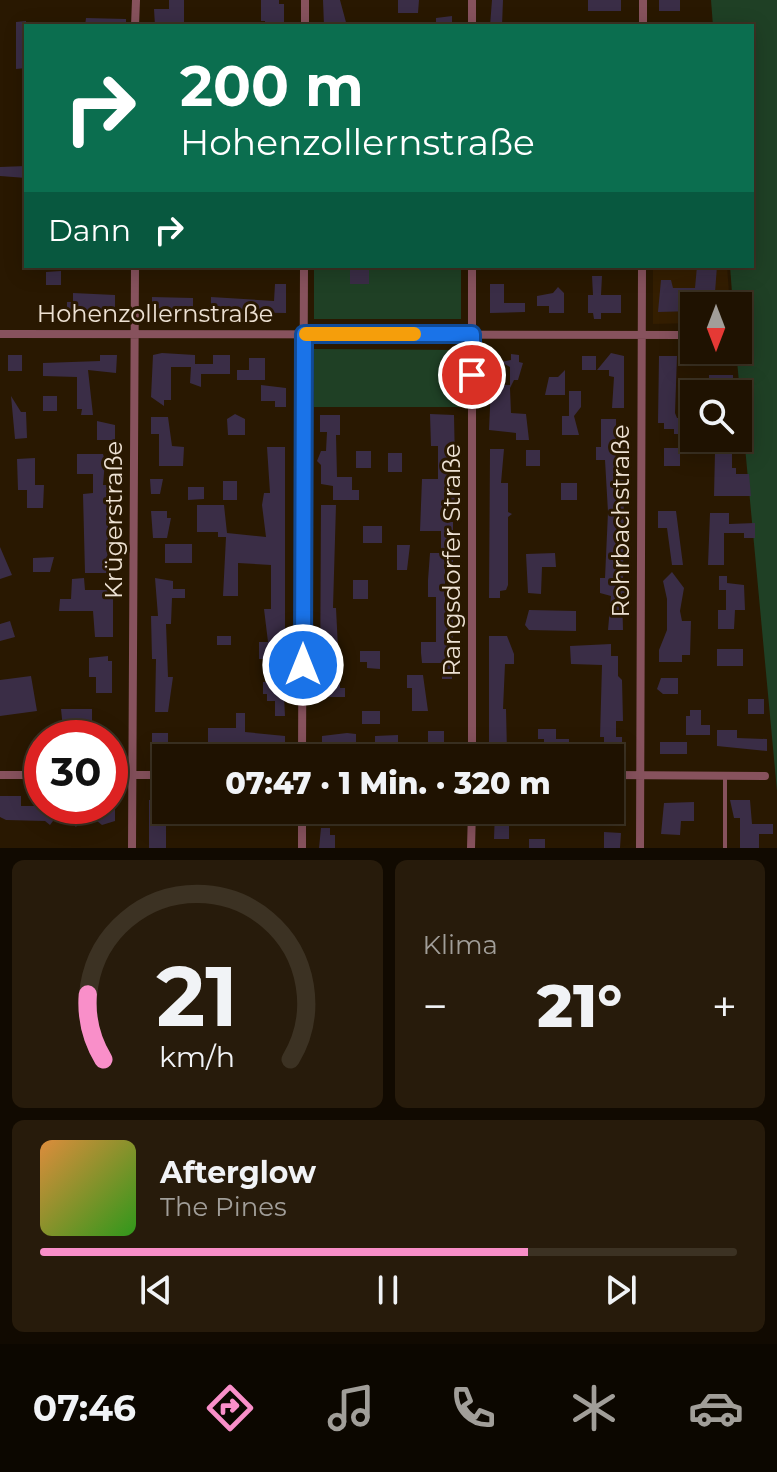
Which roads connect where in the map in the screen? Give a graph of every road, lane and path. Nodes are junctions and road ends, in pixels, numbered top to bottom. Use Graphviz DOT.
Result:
graph roads {
  1 [pos="136,0"];
  2 [pos="305,0"];
  3 [pos="472,0"];
  4 [pos="643,0"];
  5 [pos="135,24"];
  6 [pos="305,24"];
  7 [pos="472,24"];
  8 [pos="643,24"];
  9 [pos="135,268"];
  10 [pos="304,268"];
  11 [pos="472,268"];
  12 [pos="642,268"];
  13 [pos="0,334"];
  14 [pos="134,334"];
  15 [pos="304,334"];
  16 [pos="472,334"];
  17 [pos="641,335"];
  18 [pos="680,335"];
  19 [pos="302,744"];
  20 [pos="472,744"];
  21 [pos="0,775"];
  22 [pos="24,775"];
  23 [pos="128,775"];
  24 [pos="133,775"];
  25 [pos="152,775"];
  26 [pos="624,775"];
  27 [pos="640,775"];
  28 [pos="725,776"];
  29 [pos="765,776"];
  30 [pos="302,824"];
  31 [pos="472,824"];
  32 [pos="132,848"];
  33 [pos="302,848"];
  34 [pos="471,848"];
  35 [pos="640,848"];
  36 [pos="725,848"];
  1 -- 5 [label="street"];
  2 -- 6 [label="street"];
  3 -- 7 [label="street"];
  4 -- 8 [label="street"];
  9 -- 14 [label="street, Krügerstraße"];
  10 -- 15 [label="street"];
  11 -- 16 [label="street, Rangsdorfer Straße"];
  12 -- 17 [label="street, Rohrbachstraße"];
  13 -- 14 [label="street, Hohenzollernstraße"];
  14 -- 15 [label="street, Hohenzollernstraße"];
  14 -- 24 [label="street, Krügerstraße"];
  15 -- 16 [label="street, Hohenzollernstraße"];
  15 -- 19 [label="street"];
  16 -- 17 [label="street, Hohenzollernstraße"];
  16 -- 20 [label="street, Rangsdorfer Straße"];
  17 -- 18 [label="street, Hohenzollernstraße"];
  17 -- 27 [label="street, Rohrbachstraße"];
  21 -- 22 [label="street"];
  23 -- 24 [label="street"];
  24 -- 25 [label="street"];
  24 -- 32 [label="street, Krügerstraße"];
  26 -- 27 [label="street"];
  27 -- 28 [label="street"];
  27 -- 35 [label="street, Rohrbachstraße"];
  28 -- 29 [label="street"];
  28 -- 36 [label="lane"];
  30 -- 33 [label="street"];
  31 -- 34 [label="street"];
}
